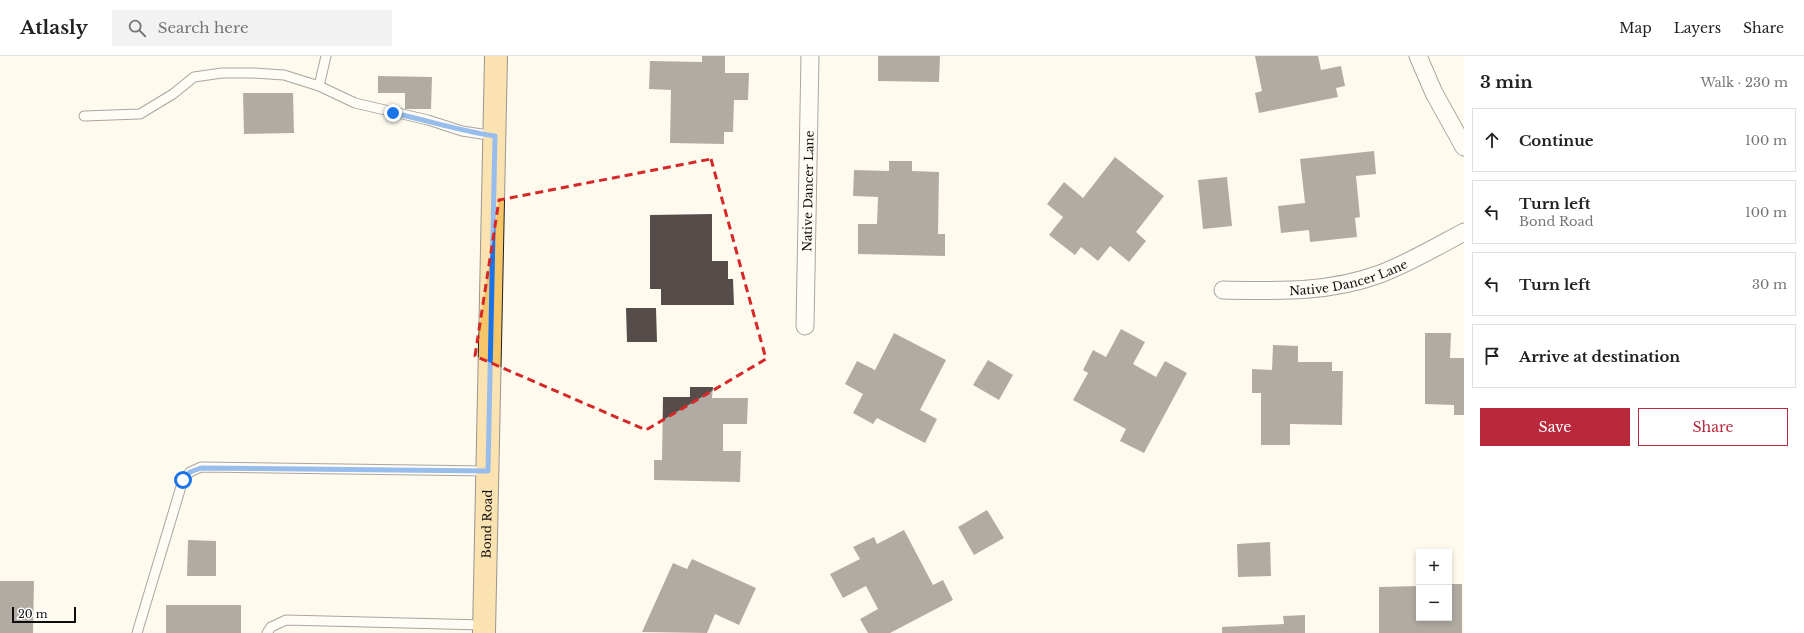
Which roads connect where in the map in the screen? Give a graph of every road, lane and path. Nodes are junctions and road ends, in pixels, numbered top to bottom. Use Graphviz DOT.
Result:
graph roads {
  1 [pos="326,56"];
  2 [pos="496,56"];
  3 [pos="810,56"];
  4 [pos="1418,56"];
  5 [pos="319,86"];
  6 [pos="84,116"];
  7 [pos="495,136"];
  8 [pos="1464,147"];
  9 [pos="1464,232"];
  10 [pos="1223,290"];
  11 [pos="805,326"];
  12 [pos="488,471"];
  13 [pos="484,629"];
  14 [pos="137,633"];
  15 [pos="267,633"];
  1 -- 5 [label="lane"];
  2 -- 7 [label="main road, Bond Road"];
  3 -- 11 [label="street, Native Dancer Lane"];
  4 -- 8 [label="street"];
  5 -- 6 [label="lane"];
  5 -- 7 [label="lane"];
  7 -- 12 [label="main road, Bond Road"];
  9 -- 10 [label="street, Native Dancer Lane"];
  12 -- 13 [label="main road, Bond Road"];
  12 -- 14 [label="lane"];
  13 -- 15 [label="lane"];
}
